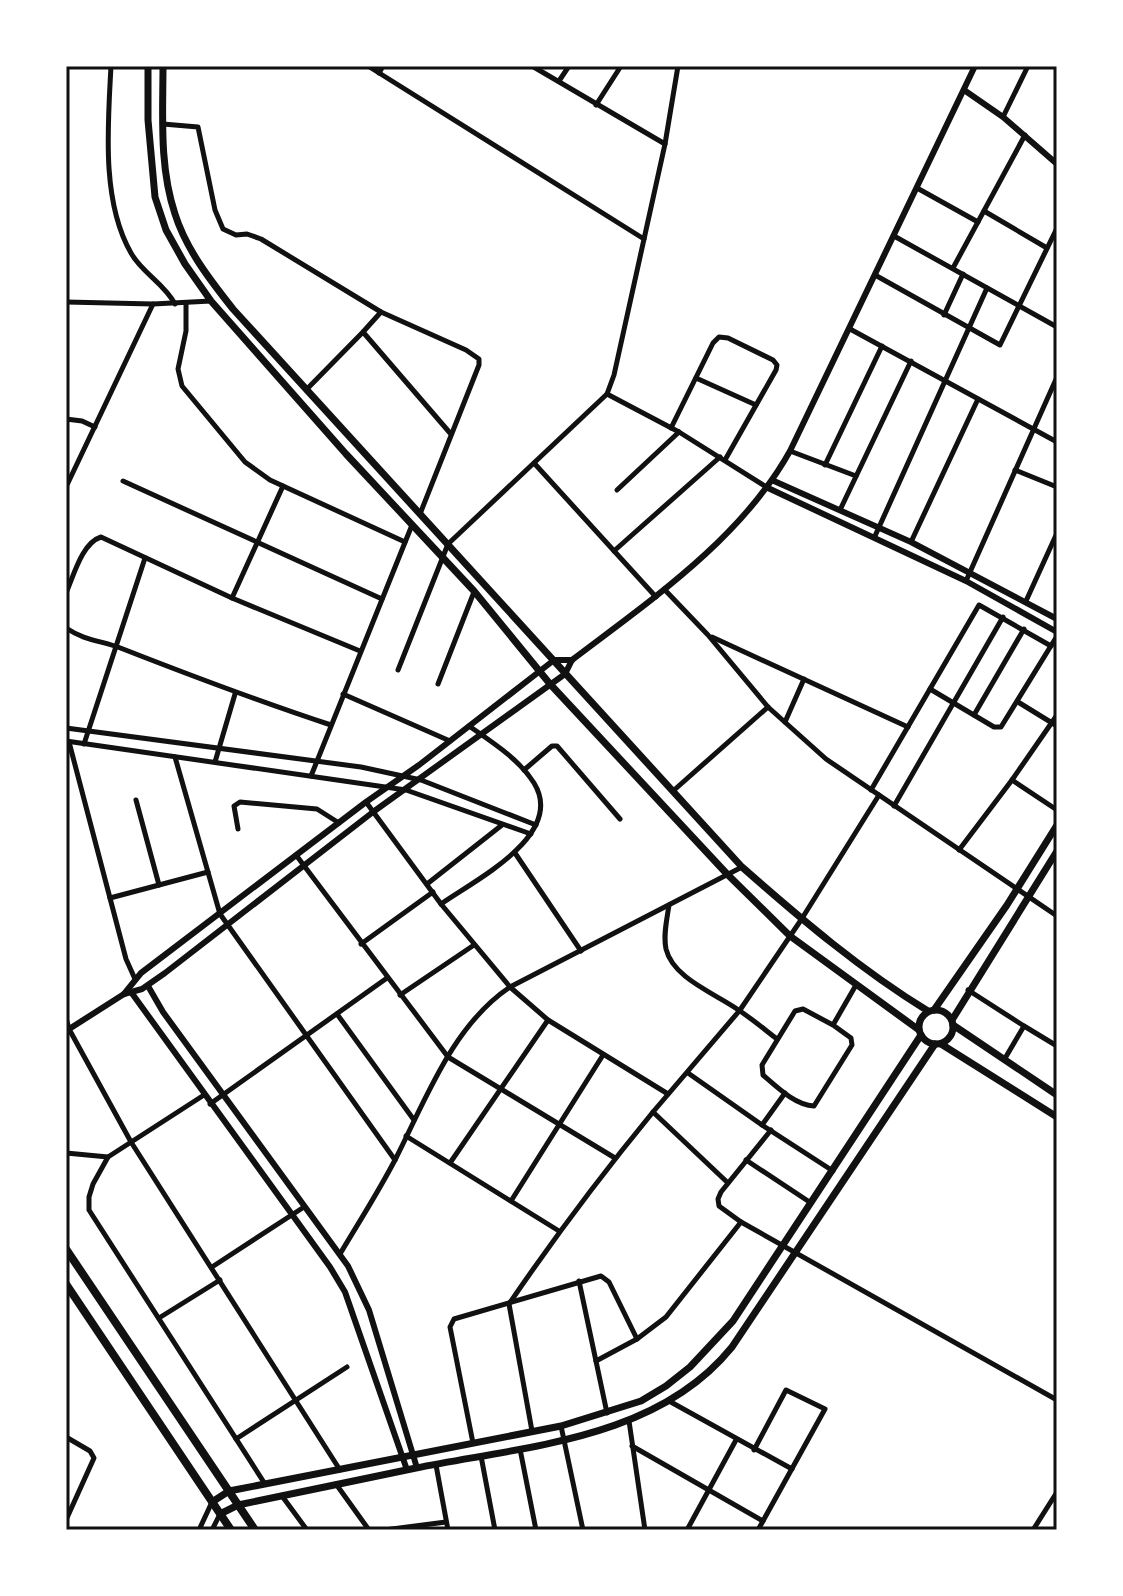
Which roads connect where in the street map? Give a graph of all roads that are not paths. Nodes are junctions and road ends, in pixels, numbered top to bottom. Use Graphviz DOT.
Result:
graph roads {
  1 [pos="111,66"];
  2 [pos="148,66"];
  3 [pos="163,66"];
  4 [pos="368,66"];
  5 [pos="383,66"];
  6 [pos="532,66"];
  7 [pos="569,66"];
  8 [pos="621,66"];
  9 [pos="678,66"];
  10 [pos="975,66"];
  11 [pos="1028,66"];
  12 [pos="379,73"];
  13 [pos="559,81"];
  14 [pos="964,90"];
  15 [pos="596,105"];
  16 [pos="1003,117"];
  17 [pos="163,124"];
  18 [pos="1025,134"];
  19 [pos="665,144"];
  20 [pos="1057,164"];
  21 [pos="917,188"];
  22 [pos="984,211"];
  23 [pos="978,222"];
  24 [pos="1057,228"];
  25 [pos="894,236"];
  26 [pos="644,239"];
  27 [pos="1047,248"];
  28 [pos="953,268"];
  29 [pos="963,274"];
  30 [pos="875,275"];
  31 [pos="987,288"];
  32 [pos="211,301"];
  33 [pos="66,302"];
  34 [pos="186,303"];
  35 [pos="153,304"];
  36 [pos="175,304"];
  37 [pos="1018,305"];
  38 [pos="381,312"];
  39 [pos="944,315"];
  40 [pos="1057,327"];
  41 [pos="850,329"];
  42 [pos="968,329"];
  43 [pos="363,332"];
  44 [pos="882,346"];
  45 [pos="911,361"];
  46 [pos="1057,377"];
  47 [pos="696,378"];
  48 [pos="945,380"];
  49 [pos="306,390"];
  50 [pos="607,394"];
  51 [pos="978,399"];
  52 [pos="756,405"];
  53 [pos="66,419"];
  54 [pos="95,427"];
  55 [pos="671,428"];
  56 [pos="1033,429"];
  57 [pos="679,432"];
  58 [pos="450,433"];
  59 [pos="1057,442"];
  60 [pos="790,451"];
  61 [pos="723,458"];
  62 [pos="534,463"];
  63 [pos="825,465"];
  64 [pos="1015,470"];
  65 [pos="856,476"];
  66 [pos="123,481"];
  67 [pos="774,481"];
  68 [pos="283,486"];
  69 [pos="66,487"];
  70 [pos="1057,487"];
  71 [pos="768,488"];
  72 [pos="617,490"];
  73 [pos="840,510"];
  74 [pos="420,514"];
  75 [pos="412,525"];
  76 [pos="880,528"];
  77 [pos="1057,533"];
  78 [pos="875,536"];
  79 [pos="256,542"];
  80 [pos="405,542"];
  81 [pos="911,542"];
  82 [pos="448,544"];
  83 [pos="614,551"];
  84 [pos="442,557"];
  85 [pos="145,558"];
  86 [pos="971,572"];
  87 [pos="966,581"];
  88 [pos="664,589"];
  89 [pos="474,591"];
  90 [pos="66,593"];
  91 [pos="656,597"];
  92 [pos="232,598"];
  93 [pos="382,599"];
  94 [pos="1026,601"];
  95 [pos="1003,617"];
  96 [pos="1057,619"];
  97 [pos="66,628"];
  98 [pos="1024,629"];
  99 [pos="1057,634"];
  100 [pos="708,635"];
  101 [pos="116,646"];
  102 [pos="1051,646"];
  103 [pos="360,651"];
  104 [pos="554,660"];
  105 [pos="572,660"];
  106 [pos="398,670"];
  107 [pos="540,671"];
  108 [pos="565,674"];
  109 [pos="804,679"];
  110 [pos="438,684"];
  111 [pos="550,684"];
  112 [pos="930,689"];
  113 [pos="235,694"];
  114 [pos="343,694"];
  115 [pos="953,702"];
  116 [pos="1018,702"];
  117 [pos="768,707"];
  118 [pos="974,715"];
  119 [pos="1057,715"];
  120 [pos="784,723"];
  121 [pos="1055,724"];
  122 [pos="331,725"];
  123 [pos="469,726"];
  124 [pos="908,727"];
  125 [pos="66,728"];
  126 [pos="88,731"];
  127 [pos="482,735"];
  128 [pos="68,741"];
  129 [pos="450,741"];
  130 [pos="83,744"];
  131 [pos="219,749"];
  132 [pos="175,757"];
  133 [pos="317,761"];
  134 [pos="215,762"];
  135 [pos="524,770"];
  136 [pos="311,776"];
  137 [pos="404,776"];
  138 [pos="421,780"];
  139 [pos="1012,780"];
  140 [pos="389,787"];
  141 [pos="406,790"];
  142 [pos="871,790"];
  143 [pos="672,792"];
  144 [pos="879,795"];
  145 [pos="136,800"];
  146 [pos="366,802"];
  147 [pos="894,806"];
  148 [pos="1057,810"];
  149 [pos="373,812"];
  150 [pos="620,819"];
  151 [pos="339,823"];
  152 [pos="503,824"];
  153 [pos="536,825"];
  154 [pos="1057,825"];
  155 [pos="238,829"];
  156 [pos="531,834"];
  157 [pos="959,850"];
  158 [pos="1057,851"];
  159 [pos="515,853"];
  160 [pos="296,855"];
  161 [pos="304,865"];
  162 [pos="742,867"];
  163 [pos="208,872"];
  164 [pos="727,874"];
  165 [pos="427,884"];
  166 [pos="159,885"];
  167 [pos="1017,889"];
  168 [pos="433,892"];
  169 [pos="1028,896"];
  170 [pos="110,898"];
  171 [pos="441,904"];
  172 [pos="669,905"];
  173 [pos="220,914"];
  174 [pos="1057,916"];
  175 [pos="801,920"];
  176 [pos="227,925"];
  177 [pos="790,936"];
  178 [pos="361,944"];
  179 [pos="474,945"];
  180 [pos="581,951"];
  181 [pos="387,978"];
  182 [pos="135,979"];
  183 [pos="856,985"];
  184 [pos="148,986"];
  185 [pos="510,987"];
  186 [pos="968,990"];
  187 [pos="128,993"];
  188 [pos="400,995"];
  189 [pos="740,1010"];
  190 [pos="931,1010"];
  191 [pos="337,1014"];
  192 [pos="66,1018"];
  193 [pos="548,1020"];
  194 [pos="952,1022"];
  195 [pos="833,1025"];
  196 [pos="1024,1026"];
  197 [pos="68,1030"];
  198 [pos="920,1032"];
  199 [pos="306,1037"];
  200 [pos="777,1039"];
  201 [pos="938,1044"];
  202 [pos="1057,1046"];
  203 [pos="603,1055"];
  204 [pos="448,1057"];
  205 [pos="1003,1061"];
  206 [pos="688,1073"];
  207 [pos="500,1088"];
  208 [pos="785,1093"];
  209 [pos="223,1094"];
  210 [pos="668,1094"];
  211 [pos="204,1095"];
  212 [pos="1057,1095"];
  213 [pos="210,1104"];
  214 [pos="653,1112"];
  215 [pos="1057,1117"];
  216 [pos="414,1120"];
  217 [pos="560,1124"];
  218 [pos="762,1125"];
  219 [pos="771,1130"];
  220 [pos="406,1136"];
  221 [pos="131,1142"];
  222 [pos="66,1153"];
  223 [pos="108,1157"];
  224 [pos="615,1158"];
  225 [pos="395,1160"];
  226 [pos="746,1160"];
  227 [pos="450,1163"];
  228 [pos="833,1171"];
  229 [pos="728,1183"];
  230 [pos="511,1201"];
  231 [pos="811,1203"];
  232 [pos="304,1207"];
  233 [pos="291,1215"];
  234 [pos="741,1222"];
  235 [pos="559,1231"];
  236 [pos="782,1245"];
  237 [pos="796,1252"];
  238 [pos="67,1254"];
  239 [pos="340,1254"];
  240 [pos="212,1267"];
  241 [pos="220,1280"];
  242 [pos="579,1281"];
  243 [pos="66,1284"];
  244 [pos="509,1304"];
  245 [pos="159,1318"];
  246 [pos="637,1339"];
  247 [pos="596,1361"];
  248 [pos="347,1367"];
  249 [pos="1057,1400"];
  250 [pos="297,1401"];
  251 [pos="669,1401"];
  252 [pos="607,1414"];
  253 [pos="629,1421"];
  254 [pos="561,1426"];
  255 [pos="532,1431"];
  256 [pos="66,1437"];
  257 [pos="236,1439"];
  258 [pos="565,1439"];
  259 [pos="736,1440"];
  260 [pos="473,1443"];
  261 [pos="632,1446"];
  262 [pos="520,1449"];
  263 [pos="754,1450"];
  264 [pos="413,1455"];
  265 [pos="481,1456"];
  266 [pos="402,1458"];
  267 [pos="436,1465"];
  268 [pos="417,1468"];
  269 [pos="792,1469"];
  270 [pos="341,1470"];
  271 [pos="407,1470"];
  272 [pos="336,1484"];
  273 [pos="265,1485"];
  274 [pos="709,1490"];
  275 [pos="229,1491"];
  276 [pos="1057,1492"];
  277 [pos="282,1496"];
  278 [pos="212,1502"];
  279 [pos="238,1505"];
  280 [pos="220,1514"];
  281 [pos="66,1520"];
  282 [pos="763,1521"];
  283 [pos="446,1522"];
  284 [pos="199,1530"];
  285 [pos="212,1530"];
  286 [pos="231,1530"];
  287 [pos="255,1530"];
  288 [pos="307,1530"];
  289 [pos="369,1530"];
  290 [pos="384,1530"];
  291 [pos="448,1530"];
  292 [pos="495,1530"];
  293 [pos="536,1530"];
  294 [pos="583,1530"];
  295 [pos="645,1530"];
  296 [pos="687,1530"];
  297 [pos="758,1530"];
  298 [pos="1034,1530"];
  1 -- 36 [label="street"];
  2 -- 32 [label="main road"];
  3 -- 17 [label="main road"];
  4 -- 12 [label="street"];
  5 -- 12 [label="street"];
  6 -- 13 [label="street"];
  7 -- 13 [label="street"];
  8 -- 15 [label="street"];
  9 -- 19 [label="street"];
  10 -- 14 [label="street"];
  11 -- 16 [label="street"];
  12 -- 26 [label="street"];
  13 -- 15 [label="street"];
  14 -- 16 [label="street"];
  14 -- 21 [label="street"];
  15 -- 19 [label="street"];
  16 -- 18 [label="street"];
  17 -- 38 [label="street"];
  17 -- 49 [label="main road"];
  18 -- 20 [label="street"];
  18 -- 22 [label="street"];
  19 -- 26 [label="street"];
  21 -- 23 [label="street"];
  21 -- 25 [label="street"];
  22 -- 23 [label="street"];
  22 -- 27 [label="street"];
  23 -- 28 [label="street"];
  24 -- 27 [label="street"];
  25 -- 28 [label="street"];
  25 -- 30 [label="street"];
  26 -- 50 [label="street"];
  27 -- 37 [label="street"];
  28 -- 29 [label="street"];
  29 -- 31 [label="street"];
  29 -- 39 [label="street"];
  30 -- 39 [label="street"];
  30 -- 41 [label="street"];
  31 -- 37 [label="street"];
  31 -- 42 [label="street"];
  32 -- 34 [label="street"];
  32 -- 75 [label="main road"];
  33 -- 35 [label="street"];
  34 -- 36 [label="street"];
  34 -- 68 [label="street"];
  35 -- 36 [label="street"];
  35 -- 54 [label="street"];
  37 -- 40 [label="street"];
  37 -- 42 [label="street"];
  38 -- 43 [label="street"];
  38 -- 58 [label="street"];
  39 -- 42 [label="street"];
  41 -- 44 [label="street"];
  41 -- 60 [label="street"];
  42 -- 48 [label="street"];
  43 -- 49 [label="street"];
  43 -- 58 [label="street"];
  44 -- 45 [label="street"];
  44 -- 63 [label="street"];
  45 -- 48 [label="street"];
  45 -- 65 [label="street"];
  46 -- 56 [label="street"];
  47 -- 52 [label="street"];
  47 -- 52 [label="street"];
  47 -- 55 [label="street"];
  48 -- 51 [label="street"];
  48 -- 76 [label="street"];
  49 -- 74 [label="main road"];
  50 -- 55 [label="street"];
  50 -- 62 [label="street"];
  51 -- 56 [label="street"];
  51 -- 81 [label="street"];
  52 -- 61 [label="street"];
  53 -- 54 [label="street"];
  54 -- 69 [label="street"];
  55 -- 57 [label="street"];
  56 -- 59 [label="street"];
  56 -- 64 [label="street"];
  57 -- 61 [label="street"];
  57 -- 72 [label="street"];
  58 -- 74 [label="street"];
  60 -- 63 [label="street"];
  60 -- 67 [label="street"];
  61 -- 71 [label="street"];
  61 -- 83 [label="street"];
  62 -- 82 [label="street"];
  62 -- 83 [label="street"];
  63 -- 65 [label="street"];
  64 -- 70 [label="street"];
  64 -- 86 [label="street"];
  65 -- 73 [label="street"];
  66 -- 79 [label="street"];
  67 -- 71 [label="street"];
  67 -- 73 [label="street"];
  68 -- 79 [label="street"];
  68 -- 80 [label="street"];
  71 -- 78 [label="street"];
  71 -- 88 [label="street"];
  73 -- 76 [label="street"];
  74 -- 82 [label="main road"];
  75 -- 80 [label="street"];
  75 -- 84 [label="main road"];
  76 -- 78 [label="street"];
  76 -- 81 [label="street"];
  77 -- 94 [label="street"];
  78 -- 87 [label="street"];
  79 -- 92 [label="street"];
  79 -- 93 [label="street"];
  80 -- 93 [label="street"];
  81 -- 86 [label="street"];
  82 -- 84 [label="street"];
  82 -- 104 [label="main road"];
  83 -- 91 [label="street"];
  84 -- 89 [label="main road"];
  84 -- 106 [label="street"];
  85 -- 90 [label="street"];
  85 -- 92 [label="street"];
  85 -- 101 [label="street"];
  86 -- 87 [label="street"];
  86 -- 94 [label="street"];
  87 -- 99 [label="street"];
  88 -- 91 [label="street"];
  88 -- 100 [label="street"];
  89 -- 107 [label="main road"];
  89 -- 110 [label="street"];
  91 -- 105 [label="street"];
  92 -- 103 [label="street"];
  93 -- 103 [label="street"];
  94 -- 96 [label="street"];
  95 -- 98 [label="street"];
  95 -- 112 [label="street"];
  95 -- 115 [label="street"];
  97 -- 101 [label="street"];
  98 -- 102 [label="street"];
  98 -- 118 [label="street"];
  99 -- 102 [label="street"];
  100 -- 109 [label="street"];
  100 -- 117 [label="street"];
  101 -- 113 [label="street"];
  101 -- 126 [label="street"];
  102 -- 116 [label="street"];
  103 -- 114 [label="street"];
  104 -- 105 [label="street"];
  104 -- 107 [label="street"];
  104 -- 108 [label="main road"];
  105 -- 108 [label="street"];
  107 -- 111 [label="main road"];
  107 -- 123 [label="street"];
  108 -- 111 [label="street"];
  108 -- 143 [label="main road"];
  109 -- 120 [label="street"];
  109 -- 124 [label="street"];
  111 -- 127 [label="street"];
  111 -- 164 [label="main road"];
  112 -- 115 [label="street"];
  112 -- 124 [label="street"];
  113 -- 122 [label="street"];
  113 -- 131 [label="street"];
  114 -- 122 [label="street"];
  114 -- 129 [label="street"];
  115 -- 118 [label="street"];
  115 -- 147 [label="street"];
  116 -- 118 [label="street"];
  116 -- 121 [label="street"];
  117 -- 120 [label="street"];
  117 -- 143 [label="street"];
  119 -- 121 [label="street"];
  120 -- 142 [label="street"];
  121 -- 139 [label="street"];
  122 -- 133 [label="street"];
  123 -- 127 [label="street"];
  123 -- 129 [label="street"];
  124 -- 142 [label="street"];
  125 -- 126 [label="street"];
  126 -- 130 [label="street"];
  126 -- 131 [label="street"];
  127 -- 135 [label="street"];
  127 -- 138 [label="street"];
  128 -- 130 [label="street"];
  128 -- 170 [label="street"];
  129 -- 137 [label="street"];
  130 -- 132 [label="street"];
  131 -- 133 [label="street"];
  131 -- 134 [label="street"];
  132 -- 134 [label="street"];
  132 -- 163 [label="street"];
  133 -- 136 [label="street"];
  133 -- 137 [label="street"];
  134 -- 136 [label="street"];
  135 -- 150 [label="street"];
  135 -- 153 [label="street"];
  136 -- 140 [label="street"];
  137 -- 138 [label="street"];
  137 -- 140 [label="street"];
  138 -- 141 [label="street"];
  138 -- 153 [label="street"];
  139 -- 148 [label="street"];
  139 -- 157 [label="street"];
  140 -- 141 [label="street"];
  140 -- 146 [label="street"];
  141 -- 149 [label="street"];
  141 -- 152 [label="street"];
  142 -- 144 [label="street"];
  143 -- 162 [label="main road"];
  144 -- 147 [label="street"];
  144 -- 175 [label="street"];
  145 -- 166 [label="street"];
  146 -- 149 [label="street"];
  146 -- 151 [label="street"];
  147 -- 157 [label="street"];
  149 -- 161 [label="street"];
  149 -- 165 [label="street"];
  151 -- 155 [label="street"];
  151 -- 160 [label="street"];
  152 -- 156 [label="street"];
  152 -- 165 [label="street"];
  153 -- 156 [label="street"];
  154 -- 167 [label="main road"];
  156 -- 159 [label="street"];
  157 -- 167 [label="street"];
  158 -- 169 [label="main road"];
  159 -- 171 [label="street"];
  159 -- 180 [label="street"];
  160 -- 161 [label="street"];
  160 -- 173 [label="street"];
  161 -- 176 [label="street"];
  161 -- 178 [label="street"];
  162 -- 164 [label="street"];
  162 -- 175 [label="main road"];
  163 -- 166 [label="street"];
  163 -- 173 [label="street"];
  164 -- 172 [label="street"];
  164 -- 177 [label="main road"];
  165 -- 168 [label="street"];
  166 -- 170 [label="street"];
  167 -- 169 [label="street"];
  167 -- 190 [label="main road"];
  168 -- 171 [label="street"];
  168 -- 178 [label="street"];
  169 -- 174 [label="street"];
  169 -- 186 [label="main road"];
  170 -- 182 [label="street"];
  171 -- 179 [label="street"];
  172 -- 180 [label="street"];
  172 -- 189 [label="street"];
  173 -- 176 [label="street"];
  173 -- 182 [label="street"];
  175 -- 177 [label="street"];
  175 -- 190 [label="main road"];
  176 -- 184 [label="street"];
  176 -- 199 [label="street"];
  177 -- 183 [label="main road"];
  177 -- 189 [label="street"];
  178 -- 181 [label="street"];
  179 -- 185 [label="street"];
  179 -- 188 [label="street"];
  180 -- 185 [label="street"];
  181 -- 188 [label="street"];
  181 -- 191 [label="street"];
  182 -- 187 [label="street"];
  183 -- 195 [label="street"];
  183 -- 198 [label="main road"];
  184 -- 187 [label="street"];
  184 -- 209 [label="street"];
  185 -- 193 [label="street"];
  185 -- 204 [label="street"];
  186 -- 194 [label="main road"];
  186 -- 196 [label="street"];
  187 -- 197 [label="street"];
  187 -- 211 [label="street"];
  188 -- 204 [label="street"];
  189 -- 200 [label="street"];
  189 -- 206 [label="street"];
  190 -- 194 [label="main road"];
  190 -- 198 [label="main road"];
  191 -- 199 [label="street"];
  191 -- 216 [label="street"];
  192 -- 197 [label="street"];
  193 -- 203 [label="street"];
  193 -- 207 [label="street"];
  194 -- 201 [label="main road"];
  194 -- 205 [label="main road"];
  195 -- 200 [label="street"];
  195 -- 208 [label="street"];
  196 -- 202 [label="street"];
  196 -- 205 [label="street"];
  197 -- 221 [label="street"];
  198 -- 201 [label="main road"];
  198 -- 228 [label="main road"];
  199 -- 209 [label="street"];
  199 -- 225 [label="street"];
  200 -- 208 [label="street"];
  201 -- 215 [label="main road"];
  201 -- 237 [label="main road"];
  203 -- 210 [label="street"];
  203 -- 217 [label="street"];
  204 -- 207 [label="street"];
  204 -- 216 [label="street"];
  205 -- 212 [label="main road"];
  206 -- 210 [label="street"];
  206 -- 218 [label="street"];
  207 -- 217 [label="street"];
  207 -- 227 [label="street"];
  208 -- 218 [label="street"];
  209 -- 213 [label="street"];
  209 -- 232 [label="street"];
  210 -- 214 [label="street"];
  211 -- 213 [label="street"];
  211 -- 221 [label="street"];
  213 -- 233 [label="street"];
  214 -- 224 [label="street"];
  214 -- 229 [label="street"];
  216 -- 220 [label="street"];
  217 -- 224 [label="street"];
  217 -- 230 [label="street"];
  218 -- 219 [label="street"];
  219 -- 226 [label="street"];
  219 -- 228 [label="street"];
  220 -- 225 [label="street"];
  220 -- 227 [label="street"];
  221 -- 223 [label="street"];
  221 -- 240 [label="street"];
  222 -- 223 [label="street"];
  223 -- 245 [label="street"];
  224 -- 235 [label="street"];
  225 -- 239 [label="street"];
  226 -- 229 [label="street"];
  226 -- 231 [label="street"];
  227 -- 230 [label="street"];
  228 -- 231 [label="main road"];
  229 -- 234 [label="street"];
  230 -- 235 [label="street"];
  231 -- 236 [label="main road"];
  232 -- 233 [label="street"];
  232 -- 239 [label="street"];
  233 -- 240 [label="street"];
  233 -- 266 [label="street"];
  234 -- 236 [label="street"];
  234 -- 246 [label="street"];
  235 -- 244 [label="street"];
  236 -- 237 [label="street"];
  236 -- 252 [label="main road"];
  237 -- 249 [label="street"];
  237 -- 251 [label="main road"];
  238 -- 275 [label="highway"];
  239 -- 264 [label="street"];
  240 -- 241 [label="street"];
  241 -- 245 [label="street"];
  241 -- 250 [label="street"];
  242 -- 244 [label="street"];
  242 -- 246 [label="street"];
  242 -- 247 [label="street"];
  243 -- 278 [label="highway"];
  244 -- 255 [label="street"];
  244 -- 260 [label="street"];
  245 -- 257 [label="street"];
  246 -- 247 [label="street"];
  247 -- 252 [label="street"];
  248 -- 250 [label="street"];
  250 -- 257 [label="street"];
  250 -- 270 [label="street"];
  251 -- 253 [label="main road"];
  251 -- 259 [label="street"];
  252 -- 254 [label="main road"];
  253 -- 258 [label="main road"];
  253 -- 261 [label="street"];
  254 -- 255 [label="main road"];
  254 -- 258 [label="street"];
  255 -- 260 [label="main road"];
  256 -- 281 [label="street"];
  257 -- 273 [label="street"];
  258 -- 262 [label="main road"];
  258 -- 294 [label="street"];
  259 -- 263 [label="street"];
  259 -- 274 [label="street"];
  260 -- 264 [label="main road"];
  261 -- 274 [label="street"];
  261 -- 295 [label="street"];
  262 -- 265 [label="main road"];
  262 -- 293 [label="street"];
  263 -- 269 [label="street"];
  263 -- 269 [label="street"];
  264 -- 266 [label="main road"];
  264 -- 268 [label="street"];
  265 -- 267 [label="main road"];
  265 -- 292 [label="street"];
  266 -- 270 [label="main road"];
  266 -- 271 [label="street"];
  267 -- 268 [label="main road"];
  267 -- 283 [label="street"];
  268 -- 271 [label="main road"];
  269 -- 282 [label="street"];
  270 -- 273 [label="main road"];
  271 -- 272 [label="main road"];
  272 -- 277 [label="main road"];
  272 -- 289 [label="street"];
  273 -- 275 [label="main road"];
  274 -- 282 [label="street"];
  274 -- 296 [label="street"];
  275 -- 278 [label="main road"];
  275 -- 279 [label="highway"];
  276 -- 298 [label="street"];
  277 -- 279 [label="main road"];
  277 -- 288 [label="street"];
  278 -- 280 [label="highway"];
  278 -- 284 [label="street"];
  279 -- 280 [label="main road"];
  279 -- 287 [label="highway"];
  280 -- 285 [label="street"];
  280 -- 286 [label="highway"];
  282 -- 297 [label="street"];
  283 -- 290 [label="street"];
  283 -- 291 [label="street"];
}
